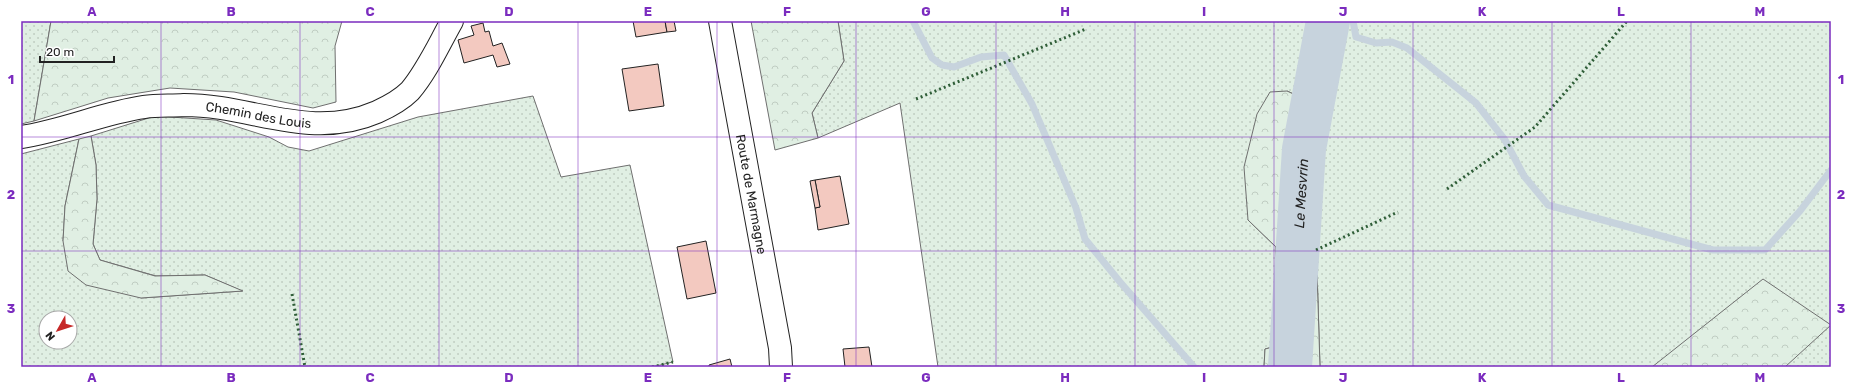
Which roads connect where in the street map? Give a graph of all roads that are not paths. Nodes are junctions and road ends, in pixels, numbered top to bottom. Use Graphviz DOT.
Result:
graph roads {
  1 [pos="452,21"];
  2 [pos="720,21"];
  3 [pos="21,137"];
  4 [pos="781,367"];
  1 -- 3 [label="street, Chemin des Louis"];
  2 -- 4 [label="street, Route de Marmagne"];
}
